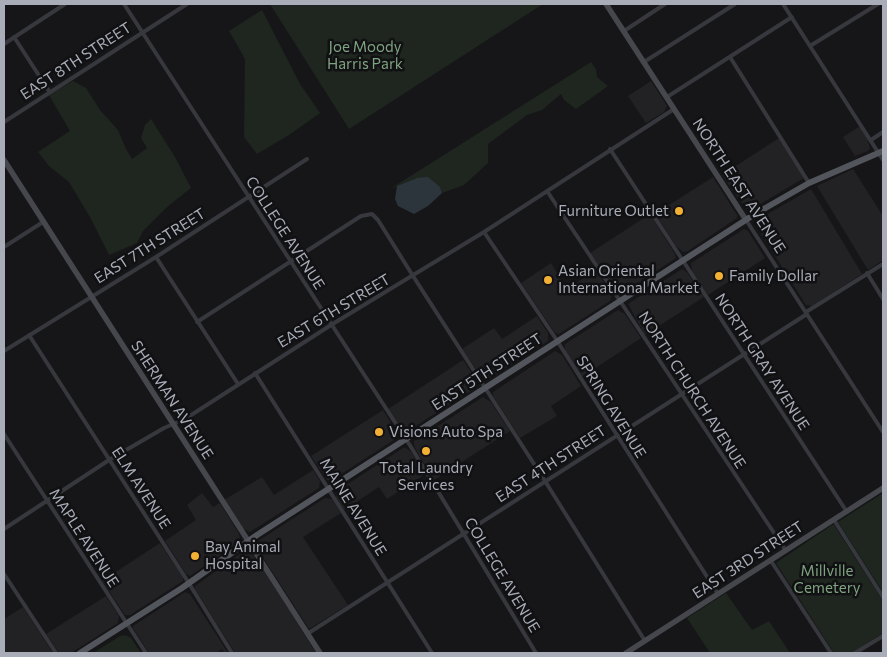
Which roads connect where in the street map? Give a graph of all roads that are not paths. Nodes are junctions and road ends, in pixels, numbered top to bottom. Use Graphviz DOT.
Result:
graph roads {
  1 [pos="65,4"];
  2 [pos="124,4"];
  3 [pos="187,4"];
  4 [pos="606,4"];
  5 [pos="665,4"];
  6 [pos="735,4"];
  7 [pos="783,4"];
  8 [pos="878,4"];
  9 [pos="792,17"];
  10 [pos="624,31"];
  11 [pos="142,32"];
  12 [pos="14,37"];
  13 [pos="4,44"];
  14 [pos="810,46"];
  15 [pos="730,57"];
  16 [pos="644,62"];
  17 [pos="49,91"];
  18 [pos="666,97"];
  19 [pos="674,109"];
  20 [pos="4,122"];
  21 [pos="883,132"];
  22 [pos="870,140"];
  23 [pos="610,149"];
  24 [pos="881,152"];
  25 [pos="307,159"];
  26 [pos="4,160"];
  27 [pos="883,160"];
  28 [pos="809,183"];
  29 [pos="547,191"];
  30 [pos="248,197"];
  31 [pos="746,220"];
  32 [pos="43,222"];
  33 [pos="484,232"];
  34 [pos="4,247"];
  35 [pos="156,257"];
  36 [pos="290,261"];
  37 [pos="683,261"];
  38 [pos="883,264"];
  39 [pos="867,274"];
  40 [pos="413,276"];
  41 [pos="91,296"];
  42 [pos="883,299"];
  43 [pos="620,301"];
  44 [pos="806,313"];
  45 [pos="197,322"];
  46 [pos="331,325"];
  47 [pos="29,335"];
  48 [pos="557,342"];
  49 [pos="4,351"];
  50 [pos="743,354"];
  51 [pos="255,372"];
  52 [pos="238,384"];
  53 [pos="485,388"];
  54 [pos="681,394"];
  55 [pos="173,424"];
  56 [pos="883,432"];
  57 [pos="4,434"];
  58 [pos="616,435"];
  59 [pos="406,440"];
  60 [pos="109,460"];
  61 [pos="545,481"];
  62 [pos="883,488"];
  63 [pos="328,489"];
  64 [pos="47,501"];
  65 [pos="847,512"];
  66 [pos="834,520"];
  67 [pos="4,529"];
  68 [pos="463,533"];
  69 [pos="248,541"];
  70 [pos="786,551"];
  71 [pos="771,560"];
  72 [pos="4,574"];
  73 [pos="387,583"];
  74 [pos="189,584"];
  75 [pos="718,594"];
  76 [pos="883,597"];
  77 [pos="127,624"];
  78 [pos="308,634"];
  79 [pos="883,636"];
  80 [pos="645,642"];
  81 [pos="635,651"];
  82 [pos="56,653"];
  83 [pos="80,653"];
  84 [pos="146,653"];
  85 [pos="232,653"];
  86 [pos="320,653"];
  87 [pos="432,653"];
  88 [pos="536,653"];
  89 [pos="626,653"];
  90 [pos="831,653"];
  91 [pos="855,653"];
  1 -- 12 [label="street"];
  2 -- 11 [label="street, COLLEGE AVENUE"];
  3 -- 11 [label="street, EAST 8TH STREET"];
  4 -- 10 [label="street, NORTH EAST AVENUE"];
  5 -- 10 [label="street"];
  6 -- 16 [label="street"];
  7 -- 9 [label="street"];
  8 -- 14 [label="street"];
  9 -- 14 [label="street"];
  9 -- 15 [label="street"];
  10 -- 16 [label="street, NORTH EAST AVENUE"];
  11 -- 17 [label="street, EAST 8TH STREET"];
  11 -- 30 [label="street, COLLEGE AVENUE"];
  12 -- 13 [label="street"];
  12 -- 17 [label="street"];
  14 -- 22 [label="street"];
  15 -- 18 [label="street"];
  15 -- 28 [label="street"];
  16 -- 18 [label="street, NORTH EAST AVENUE"];
  17 -- 20 [label="street, EAST 8TH STREET"];
  18 -- 19 [label="street, NORTH EAST AVENUE"];
  19 -- 23 [label="street, EAST 6TH STREET"];
  19 -- 31 [label="street, NORTH EAST AVENUE"];
  21 -- 22 [label="street"];
  22 -- 24 [label="street"];
  23 -- 29 [label="street, EAST 6TH STREET"];
  23 -- 37 [label="street, NORTH GRAY AVENUE"];
  24 -- 27 [label="street"];
  24 -- 28 [label="main road, EAST 5TH STREET"];
  25 -- 30 [label="street, EAST 7TH STREET"];
  26 -- 32 [label="street, SHERMAN AVENUE"];
  28 -- 31 [label="main road, EAST 5TH STREET"];
  29 -- 33 [label="street, EAST 6TH STREET"];
  29 -- 43 [label="street, NORTH CHURCH AVENUE"];
  30 -- 35 [label="street, EAST 7TH STREET"];
  30 -- 36 [label="street, COLLEGE AVENUE"];
  31 -- 37 [label="main road, EAST 5TH STREET"];
  31 -- 44 [label="street, NORTH EAST AVENUE"];
  32 -- 34 [label="street"];
  32 -- 41 [label="street, SHERMAN AVENUE"];
  33 -- 40 [label="street, EAST 6TH STREET"];
  33 -- 48 [label="street, SPRING AVENUE"];
  35 -- 41 [label="street, EAST 7TH STREET"];
  35 -- 45 [label="street"];
  36 -- 40 [label="street"];
  36 -- 45 [label="street"];
  36 -- 46 [label="street, COLLEGE AVENUE"];
  37 -- 43 [label="main road, EAST 5TH STREET"];
  37 -- 50 [label="street, NORTH GRAY AVENUE"];
  38 -- 39 [label="street, EAST 4TH STREET"];
  39 -- 42 [label="street"];
  39 -- 44 [label="street, EAST 4TH STREET"];
  40 -- 46 [label="street, EAST 6TH STREET"];
  40 -- 53 [label="street"];
  41 -- 47 [label="street, EAST 7TH STREET"];
  41 -- 55 [label="street, SHERMAN AVENUE"];
  43 -- 48 [label="main road, EAST 5TH STREET"];
  43 -- 54 [label="street, NORTH CHURCH AVENUE"];
  44 -- 50 [label="street, EAST 4TH STREET"];
  44 -- 56 [label="street, NORTH EAST AVENUE"];
  45 -- 52 [label="street"];
  46 -- 51 [label="street, EAST 6TH STREET"];
  46 -- 59 [label="street, COLLEGE AVENUE"];
  47 -- 49 [label="street, EAST 7TH STREET"];
  47 -- 60 [label="street, ELM AVENUE"];
  48 -- 53 [label="main road, EAST 5TH STREET"];
  48 -- 58 [label="street, SPRING AVENUE"];
  50 -- 54 [label="street, EAST 4TH STREET"];
  50 -- 65 [label="street, NORTH GRAY AVENUE"];
  51 -- 52 [label="street, EAST 6TH STREET"];
  51 -- 63 [label="street, MAINE AVENUE"];
  52 -- 55 [label="street, EAST 6TH STREET"];
  53 -- 59 [label="main road, EAST 5TH STREET"];
  53 -- 61 [label="street"];
  54 -- 58 [label="street, EAST 4TH STREET"];
  54 -- 70 [label="street, NORTH CHURCH AVENUE"];
  55 -- 60 [label="street, EAST 6TH STREET"];
  55 -- 69 [label="street, SHERMAN AVENUE"];
  57 -- 64 [label="street, MAPLE AVENUE"];
  58 -- 61 [label="street, EAST 4TH STREET"];
  58 -- 75 [label="street, SPRING AVENUE"];
  59 -- 63 [label="main road, EAST 5TH STREET"];
  59 -- 68 [label="street, COLLEGE AVENUE"];
  60 -- 64 [label="street, EAST 6TH STREET"];
  60 -- 74 [label="street, ELM AVENUE"];
  61 -- 68 [label="street, EAST 4TH STREET"];
  61 -- 80 [label="street"];
  62 -- 65 [label="street, EAST 3RD STREET"];
  63 -- 69 [label="main road, EAST 5TH STREET"];
  63 -- 73 [label="street, MAINE AVENUE"];
  64 -- 67 [label="street, EAST 6TH STREET"];
  64 -- 77 [label="street, MAPLE AVENUE"];
  65 -- 66 [label="street, EAST 3RD STREET"];
  66 -- 70 [label="street, EAST 3RD STREET"];
  66 -- 76 [label="street"];
  68 -- 73 [label="street, EAST 4TH STREET"];
  68 -- 88 [label="street, COLLEGE AVENUE"];
  69 -- 74 [label="main road, EAST 5TH STREET"];
  69 -- 78 [label="street, SHERMAN AVENUE"];
  70 -- 71 [label="street, EAST 3RD STREET"];
  71 -- 75 [label="street, EAST 3RD STREET"];
  71 -- 90 [label="street"];
  72 -- 82 [label="street"];
  73 -- 78 [label="street, EAST 4TH STREET"];
  73 -- 87 [label="street, MAINE AVENUE"];
  74 -- 77 [label="main road, EAST 5TH STREET"];
  74 -- 85 [label="street, ELM AVENUE"];
  75 -- 80 [label="street, EAST 3RD STREET"];
  77 -- 83 [label="main road, EAST 5TH STREET"];
  77 -- 84 [label="street, MAPLE AVENUE"];
  78 -- 86 [label="street, SHERMAN AVENUE"];
  79 -- 91 [label="street"];
  80 -- 81 [label="street, EAST 3RD STREET"];
  81 -- 89 [label="street, EAST 3RD STREET"];
}
